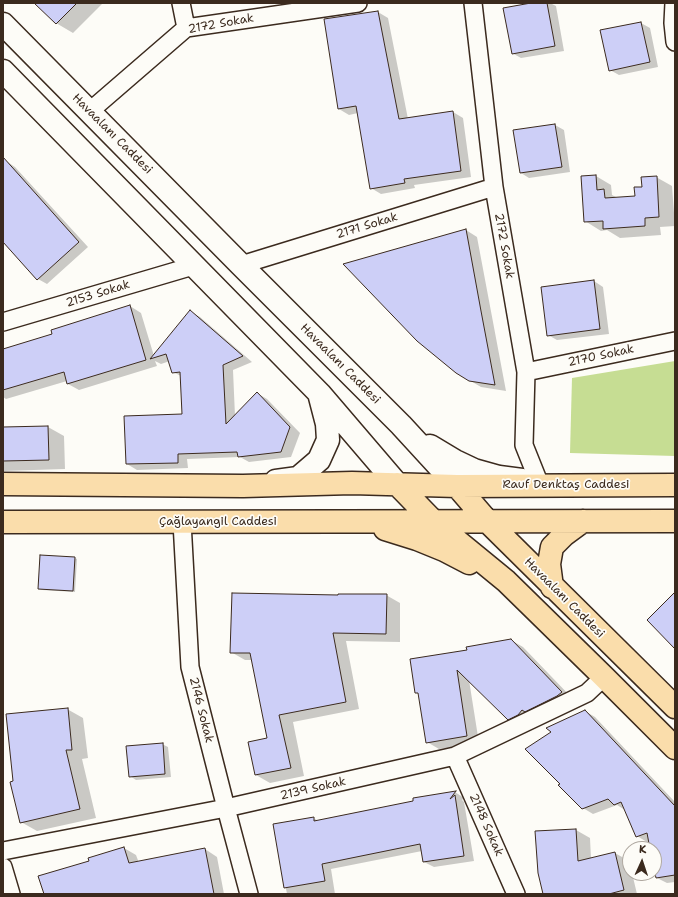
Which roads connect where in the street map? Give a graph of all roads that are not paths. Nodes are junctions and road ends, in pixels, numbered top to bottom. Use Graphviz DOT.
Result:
graph roads {
  1 [pos="181,3"];
  2 [pos="358,3"];
  3 [pos="473,3"];
  4 [pos="674,3"];
  5 [pos="3,24"];
  6 [pos="186,28"];
  7 [pos="675,42"];
  8 [pos="3,71"];
  9 [pos="90,111"];
  10 [pos="494,187"];
  11 [pos="241,265"];
  12 [pos="193,266"];
  13 [pos="3,322"];
  14 [pos="675,341"];
  15 [pos="526,372"];
  16 [pos="320,394"];
  17 [pos="412,436"];
  18 [pos="3,484"];
  19 [pos="397,484"];
  20 [pos="539,484"];
  21 [pos="675,485"];
  22 [pos="243,486"];
  23 [pos="457,486"];
  24 [pos="583,521"];
  25 [pos="675,521"];
  26 [pos="3,522"];
  27 [pos="182,522"];
  28 [pos="363,522"];
  29 [pos="434,522"];
  30 [pos="488,522"];
  31 [pos="505,580"];
  32 [pos="552,587"];
  33 [pos="604,677"];
  34 [pos="675,707"];
  35 [pos="675,748"];
  36 [pos="456,756"];
  37 [pos="226,808"];
  38 [pos="3,851"];
  39 [pos="3,867"];
  40 [pos="12,894"];
  41 [pos="249,894"];
  42 [pos="516,894"];
  1 -- 6 [label="street"];
  2 -- 6 [label="street, 2172 Sokak"];
  3 -- 10 [label="street, 2172 Sokak"];
  4 -- 7 [label="street"];
  5 -- 9 [label="street, Havaalanı Caddesi"];
  6 -- 9 [label="street, 2172 Sokak"];
  8 -- 12 [label="street"];
  9 -- 11 [label="street, Havaalanı Caddesi"];
  10 -- 11 [label="street, 2171 Sokak"];
  10 -- 15 [label="street, 2172 Sokak"];
  11 -- 17 [label="street, Havaalanı Caddesi"];
  12 -- 13 [label="street, 2153 Sokak"];
  12 -- 16 [label="street"];
  14 -- 15 [label="street, 2170 Sokak"];
  15 -- 20 [label="street, 2172 Sokak"];
  16 -- 19 [label="street"];
  16 -- 22 [label="street"];
  17 -- 20 [label="street"];
  17 -- 23 [label="street, Havaalanı Caddesi"];
  18 -- 22 [label="main road"];
  19 -- 22 [label="main road"];
  19 -- 23 [label="main road, Rauf Denktaş Caddesi"];
  19 -- 29 [label="main road"];
  20 -- 21 [label="main road, Rauf Denktaş Caddesi"];
  20 -- 23 [label="main road, Rauf Denktaş Caddesi"];
  23 -- 30 [label="main road, Havaalanı Caddesi"];
  24 -- 25 [label="main road"];
  24 -- 30 [label="main road"];
  24 -- 32 [label="main road"];
  26 -- 27 [label="main road, Çağlayangil Caddesi"];
  27 -- 28 [label="main road, Çağlayangil Caddesi"];
  27 -- 37 [label="street, 2146 Sokak"];
  28 -- 29 [label="main road, Çağlayangil Caddesi"];
  28 -- 31 [label="main road"];
  29 -- 30 [label="main road, Çağlayangil Caddesi"];
  29 -- 31 [label="main road"];
  30 -- 32 [label="main road, Havaalanı Caddesi"];
  31 -- 33 [label="main road"];
  32 -- 34 [label="main road, Havaalanı Caddesi"];
  33 -- 35 [label="main road"];
  33 -- 36 [label="street, 2139 Sokak"];
  36 -- 37 [label="street, 2139 Sokak"];
  36 -- 42 [label="street, 2148 Sokak"];
  37 -- 38 [label="street, 2139 Sokak"];
  37 -- 41 [label="street, 2146 Sokak"];
  39 -- 40 [label="street"];
}
